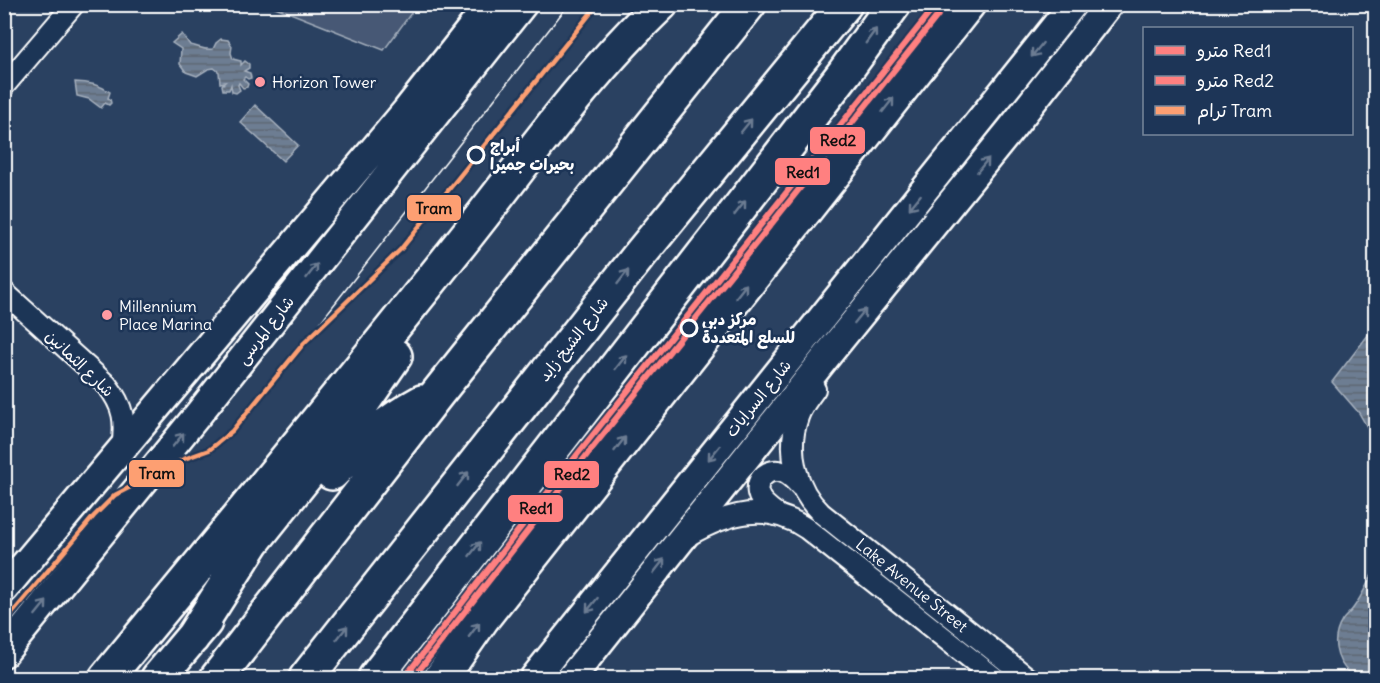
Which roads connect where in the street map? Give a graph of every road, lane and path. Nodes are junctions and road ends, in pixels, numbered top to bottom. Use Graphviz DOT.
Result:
graph roads {
  1 [pos="74,4"];
  2 [pos="490,4"];
  3 [pos="523,4"];
  4 [pos="661,4"];
  5 [pos="749,4"];
  6 [pos="846,4"];
  7 [pos="894,4"];
  8 [pos="968,4"];
  9 [pos="1073,4"];
  10 [pos="1110,4"];
  11 [pos="4,86"];
  12 [pos="453,253"];
  13 [pos="869,259"];
  14 [pos="892,276"];
  15 [pos="4,292"];
  16 [pos="830,352"];
  17 [pos="437,394"];
  18 [pos="122,449"];
  19 [pos="801,487"];
  20 [pos="777,514"];
  21 [pos="679,541"];
  22 [pos="6,586"];
  23 [pos="192,638"];
  24 [pos="4,653"];
  25 [pos="106,678"];
  26 [pos="158,678"];
  27 [pos="217,678"];
  28 [pos="306,678"];
  29 [pos="375,678"];
  30 [pos="441,678"];
  31 [pos="534,678"];
  32 [pos="571,678"];
  33 [pos="995,678"];
  34 [pos="1028,678"];
  1 -- 11 [label="street"];
  2 -- 18 [label="main road, شارع المرسى"];
  24 -- 3 [label="main road, شارع المرسى, one-way"];
  4 -- 12 [label="highway"];
  5 -- 17 [label="highway"];
  28 -- 6 [label="highway, شارع الشيخ زايد, one-way"];
  29 -- 7 [label="highway, one-way"];
  30 -- 8 [label="highway, one-way"];
  9 -- 13 [label="main road, شارع السرايات, one-way"];
  14 -- 10 [label="main road, شارع السرايات, one-way"];
  12 -- 23 [label="highway"];
  12 -- 25 [label="highway"];
  13 -- 14 [label="main road"];
  13 -- 31 [label="main road, شارع السرايات, one-way"];
  16 -- 14 [label="main road, شارع السرايات, one-way"];
  15 -- 18 [label="street, شارع الثمانين"];
  16 -- 19 [label="street, Lake Avenue Street"];
  16 -- 21 [label="main road, شارع السرايات"];
  17 -- 23 [label="highway"];
  17 -- 27 [label="highway"];
  18 -- 22 [label="main road, شارع المرسى"];
  19 -- 20 [label="street, Lake Avenue Street"];
  19 -- 34 [label="street, Lake Avenue Street"];
  20 -- 21 [label="street, Lake Avenue Street"];
  20 -- 33 [label="street, Lake Avenue Street"];
  32 -- 21 [label="main road, شارع السرايات, one-way"];
  23 -- 26 [label="highway"];
}
